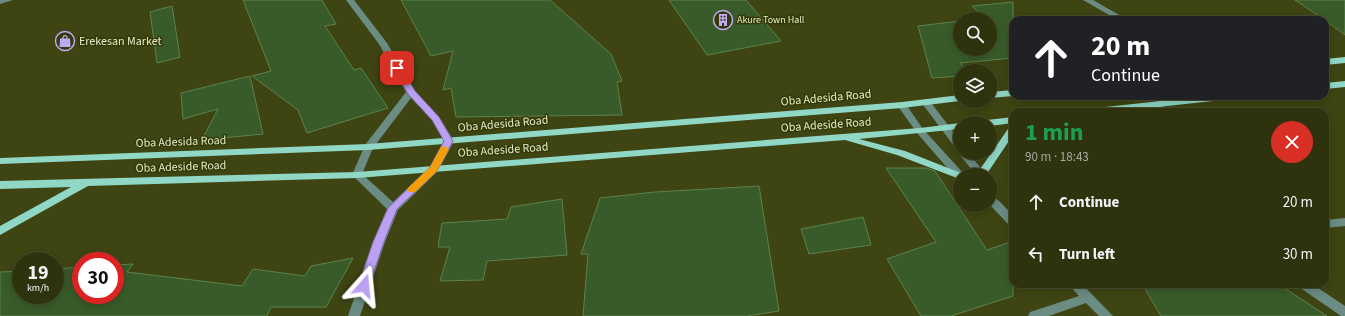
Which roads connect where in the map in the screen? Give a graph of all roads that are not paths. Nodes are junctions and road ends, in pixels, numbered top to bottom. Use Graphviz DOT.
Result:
graph roads {
  1 [pos="9,0"];
  2 [pos="350,0"];
  3 [pos="1087,0"];
  4 [pos="0,2"];
  5 [pos="1117,16"];
  6 [pos="1345,60"];
  7 [pos="1329,62"];
  8 [pos="1345,84"];
  9 [pos="1329,86"];
  10 [pos="411,92"];
  11 [pos="1009,93"];
  12 [pos="997,94"];
  13 [pos="953,99"];
  14 [pos="1206,100"];
  15 [pos="926,102"];
  16 [pos="902,105"];
  17 [pos="1157,108"];
  18 [pos="1009,120"];
  19 [pos="997,122"];
  20 [pos="953,127"];
  21 [pos="944,128"];
  22 [pos="920,131"];
  23 [pos="1009,134"];
  24 [pos="841,137"];
  25 [pos="953,139"];
  26 [pos="449,141"];
  27 [pos="368,147"];
  28 [pos="969,160"];
  29 [pos="0,161"];
  30 [pos="953,168"];
  31 [pos="976,168"];
  32 [pos="986,168"];
  33 [pos="434,169"];
  34 [pos="953,173"];
  35 [pos="357,175"];
  36 [pos="87,182"];
  37 [pos="0,185"];
  38 [pos="997,206"];
  39 [pos="393,208"];
  40 [pos="1009,218"];
  41 [pos="1345,222"];
  42 [pos="1329,224"];
  43 [pos="0,231"];
  44 [pos="1078,288"];
  45 [pos="1309,288"];
  46 [pos="1088,298"];
  47 [pos="1345,312"];
  48 [pos="354,316"];
  49 [pos="1034,316"];
  50 [pos="1106,316"];
  1 -- 4 [label="street"];
  2 -- 10 [label="street"];
  3 -- 5 [label="street"];
  6 -- 7 [label="main road"];
  8 -- 9 [label="main road"];
  10 -- 26 [label="street"];
  10 -- 27 [label="street"];
  11 -- 12 [label="main road"];
  13 -- 15 [label="main road, Oba Adesida Road"];
  14 -- 17 [label="main road"];
  15 -- 16 [label="main road, Oba Adesida Road"];
  15 -- 21 [label="street"];
  16 -- 22 [label="street"];
  16 -- 26 [label="main road, Oba Adesida Road"];
  18 -- 19 [label="main road"];
  20 -- 21 [label="main road, Oba Adeside Road"];
  21 -- 22 [label="main road, Oba Adeside Road"];
  21 -- 25 [label="street"];
  22 -- 24 [label="main road, Oba Adeside Road"];
  22 -- 30 [label="street"];
  23 -- 32 [label="main road"];
  24 -- 33 [label="main road, Oba Adeside Road"];
  24 -- 34 [label="main road"];
  26 -- 27 [label="main road, Oba Adesida Road"];
  26 -- 33 [label="street"];
  27 -- 29 [label="main road, Oba Adesida Road"];
  27 -- 35 [label="street"];
  28 -- 31 [label="street"];
  33 -- 35 [label="main road, Oba Adeside Road"];
  33 -- 39 [label="street"];
  35 -- 36 [label="main road, Oba Adeside Road"];
  35 -- 39 [label="street"];
  36 -- 37 [label="main road, Oba Adeside Road"];
  36 -- 43 [label="main road"];
  38 -- 40 [label="street"];
  39 -- 48 [label="street"];
  41 -- 42 [label="street"];
  44 -- 46 [label="street"];
  45 -- 47 [label="street"];
  46 -- 49 [label="street"];
  46 -- 50 [label="street"];
}
